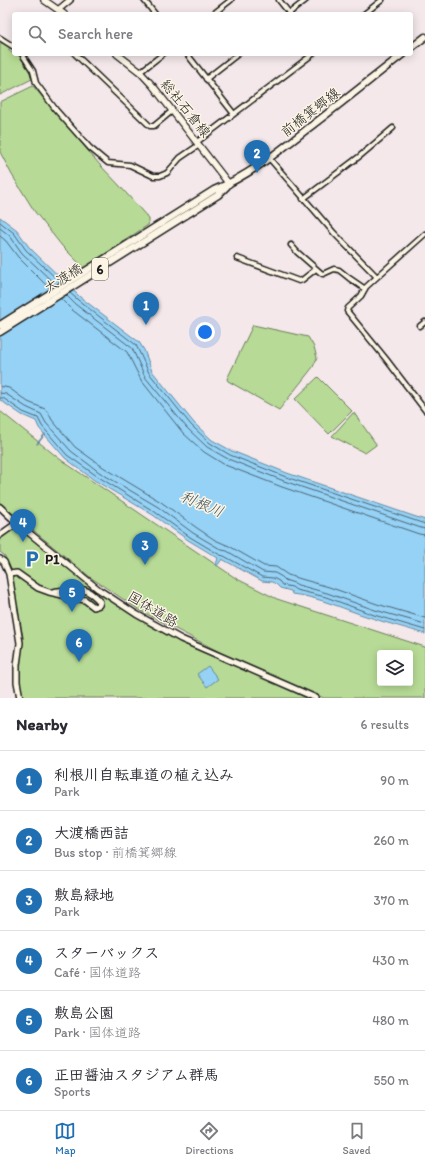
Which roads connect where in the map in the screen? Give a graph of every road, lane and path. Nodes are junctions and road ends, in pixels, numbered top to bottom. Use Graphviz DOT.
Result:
graph roads {
  1 [pos="44,0"];
  2 [pos="70,0"];
  3 [pos="145,0"];
  4 [pos="231,0"];
  5 [pos="279,0"];
  6 [pos="306,0"];
  7 [pos="382,0"];
  8 [pos="56,12"];
  9 [pos="154,12"];
  10 [pos="216,12"];
  11 [pos="288,12"];
  12 [pos="291,12"];
  13 [pos="367,12"];
  14 [pos="425,37"];
  15 [pos="0,38"];
  16 [pos="12,46"];
  17 [pos="413,46"];
  18 [pos="23,56"];
  19 [pos="77,56"];
  20 [pos="120,56"];
  21 [pos="160,56"];
  22 [pos="189,56"];
  23 [pos="235,56"];
  24 [pos="310,56"];
  25 [pos="400,56"];
  26 [pos="140,72"];
  27 [pos="206,79"];
  28 [pos="172,111"];
  29 [pos="234,114"];
  30 [pos="393,128"];
  31 [pos="198,143"];
  32 [pos="269,158"];
  33 [pos="229,184"];
  34 [pos="303,198"];
  35 [pos="198,203"];
  36 [pos="425,234"];
  37 [pos="291,245"];
  38 [pos="237,258"];
  39 [pos="316,269"];
  40 [pos="377,277"];
  41 [pos="365,289"];
  42 [pos="425,322"];
  43 [pos="0,325"];
  44 [pos="420,326"];
  45 [pos="0,332"];
  46 [pos="425,410"];
  47 [pos="0,507"];
  48 [pos="17,523"];
  49 [pos="0,535"];
  50 [pos="0,559"];
  51 [pos="9,574"];
  52 [pos="52,592"];
  53 [pos="20,698"];
  54 [pos="316,698"];
  1 -- 8 [label="main road"];
  2 -- 8 [label="street"];
  3 -- 9 [label="street"];
  4 -- 10 [label="street"];
  5 -- 11 [label="street"];
  6 -- 12 [label="street"];
  7 -- 13 [label="street"];
  14 -- 17 [label="main road"];
  15 -- 16 [label="street"];
  18 -- 31 [label="street"];
  19 -- 28 [label="street"];
  20 -- 26 [label="main road, 総社石倉線"];
  21 -- 26 [label="street"];
  22 -- 27 [label="street"];
  23 -- 27 [label="street"];
  24 -- 29 [label="street"];
  25 -- 32 [label="main road, 前橋箕郷線 / 6"];
  26 -- 28 [label="main road, 総社石倉線"];
  27 -- 29 [label="street"];
  28 -- 31 [label="main road, 総社石倉線"];
  29 -- 31 [label="street"];
  30 -- 34 [label="street"];
  31 -- 33 [label="main road, 総社石倉線"];
  32 -- 33 [label="main road, 前橋箕郷線 / 6"];
  32 -- 34 [label="street"];
  33 -- 35 [label="main road, 前橋箕郷線 / 6"];
  34 -- 40 [label="street"];
  35 -- 43 [label="main road, 大渡橋 / 6"];
  35 -- 45 [label="main road, 大渡橋 / 6"];
  36 -- 40 [label="street"];
  37 -- 39 [label="street"];
  38 -- 39 [label="street"];
  39 -- 41 [label="street"];
  40 -- 41 [label="street"];
  41 -- 46 [label="street"];
  42 -- 44 [label="street"];
  47 -- 48 [label="street, 国体道路"];
  48 -- 49 [label="street"];
  48 -- 54 [label="street, 国体道路"];
  50 -- 51 [label="street"];
  51 -- 52 [label="street"];
  51 -- 53 [label="street"];
  52 -- 52 [label="street"];
}
